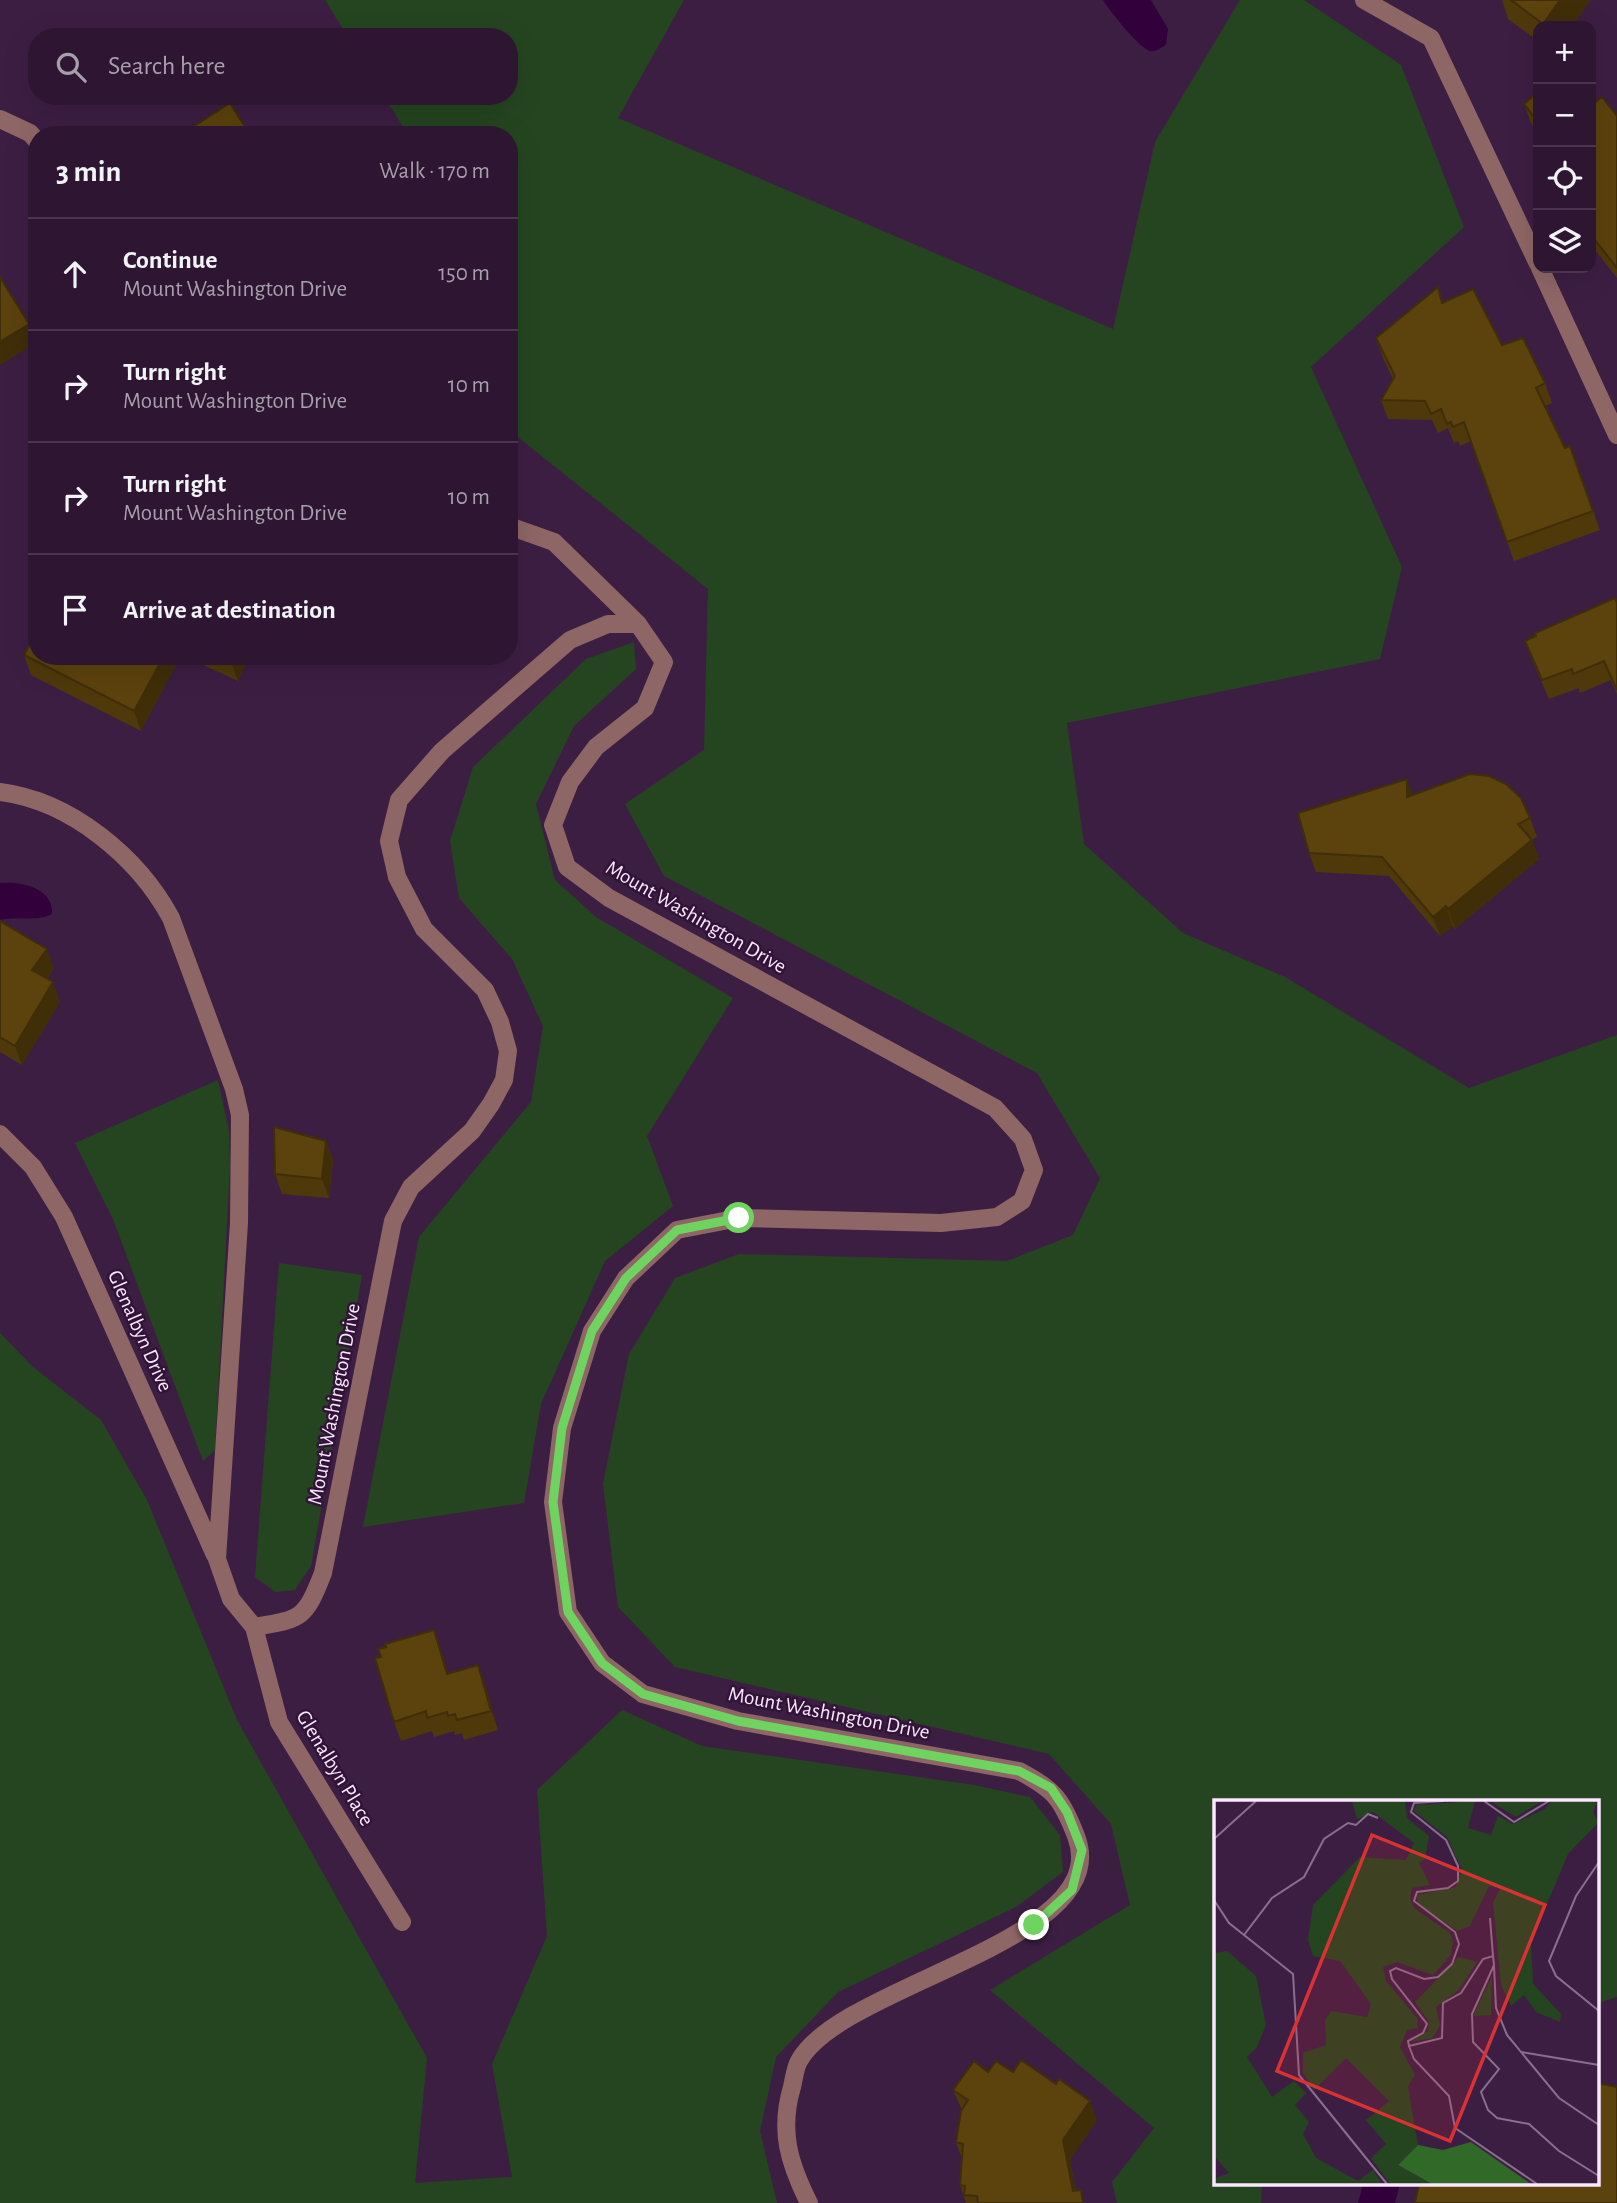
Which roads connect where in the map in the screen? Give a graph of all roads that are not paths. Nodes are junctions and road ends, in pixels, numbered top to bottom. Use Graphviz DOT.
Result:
graph roads {
  1 [pos="1364,0"];
  2 [pos="0,119"];
  3 [pos="28,132"];
  4 [pos="1533,253"];
  5 [pos="1542,273"];
  6 [pos="1617,435"];
  7 [pos="518,529"];
  8 [pos="638,624"];
  9 [pos="0,792"];
  10 [pos="0,1134"];
  11 [pos="217,1559"];
  12 [pos="254,1627"];
  13 [pos="402,1922"];
  14 [pos="809,2203"];
  1 -- 4 [label="street"];
  2 -- 3 [label="street"];
  5 -- 6 [label="street"];
  7 -- 8 [label="street"];
  8 -- 12 [label="street, Mount Washington Drive"];
  8 -- 14 [label="street, Mount Washington Drive"];
  9 -- 11 [label="street"];
  10 -- 11 [label="street, Glenalbyn Drive"];
  11 -- 12 [label="street"];
  12 -- 13 [label="street, Glenalbyn Place"];
}
